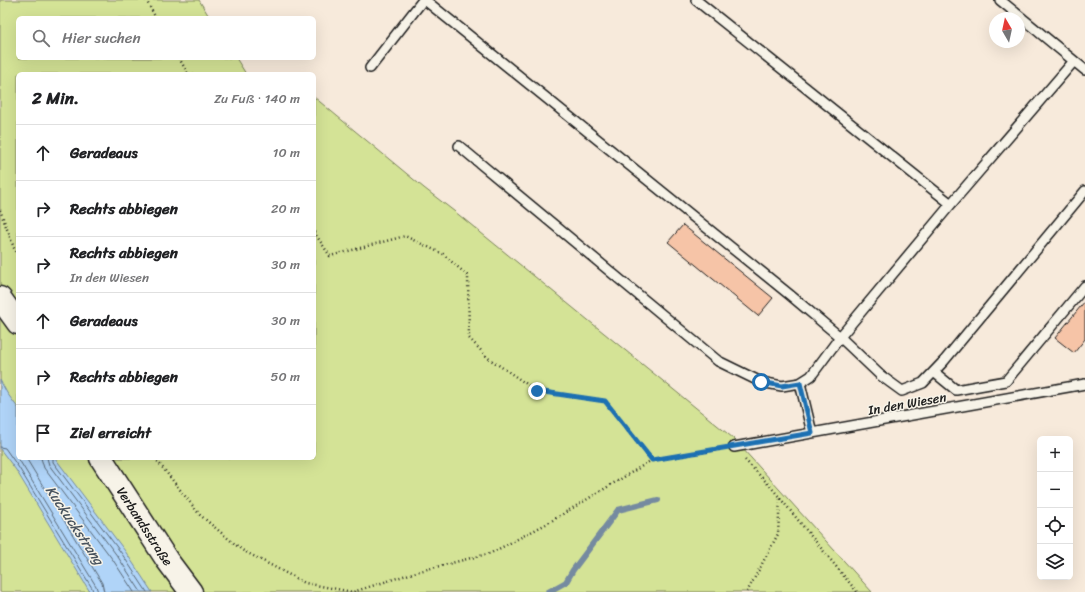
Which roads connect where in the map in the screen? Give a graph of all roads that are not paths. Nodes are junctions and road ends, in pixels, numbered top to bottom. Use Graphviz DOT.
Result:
graph roads {
  1 [pos="424,0"];
  2 [pos="696,0"];
  3 [pos="1000,0"];
  4 [pos="1074,61"];
  5 [pos="370,68"];
  6 [pos="1085,70"];
  7 [pos="459,146"];
  8 [pos="1085,192"];
  9 [pos="951,204"];
  10 [pos="1085,286"];
  11 [pos="0,298"];
  12 [pos="16,320"];
  13 [pos="840,337"];
  14 [pos="934,372"];
  15 [pos="800,383"];
  16 [pos="1085,384"];
  17 [pos="812,433"];
  18 [pos="734,447"];
  19 [pos="102,460"];
  20 [pos="191,592"];
  1 -- 5 [label="lane"];
  1 -- 13 [label="lane"];
  2 -- 9 [label="lane"];
  3 -- 4 [label="lane"];
  4 -- 6 [label="lane"];
  4 -- 9 [label="lane"];
  7 -- 15 [label="lane"];
  8 -- 14 [label="lane"];
  9 -- 13 [label="lane"];
  10 -- 14 [label="lane"];
  11 -- 12 [label="main road"];
  13 -- 14 [label="lane"];
  13 -- 15 [label="lane"];
  15 -- 17 [label="lane"];
  16 -- 17 [label="lane, In den Wiesen"];
  17 -- 18 [label="lane, In den Wiesen"];
  19 -- 20 [label="main road, Verbandsstraße"];
}
